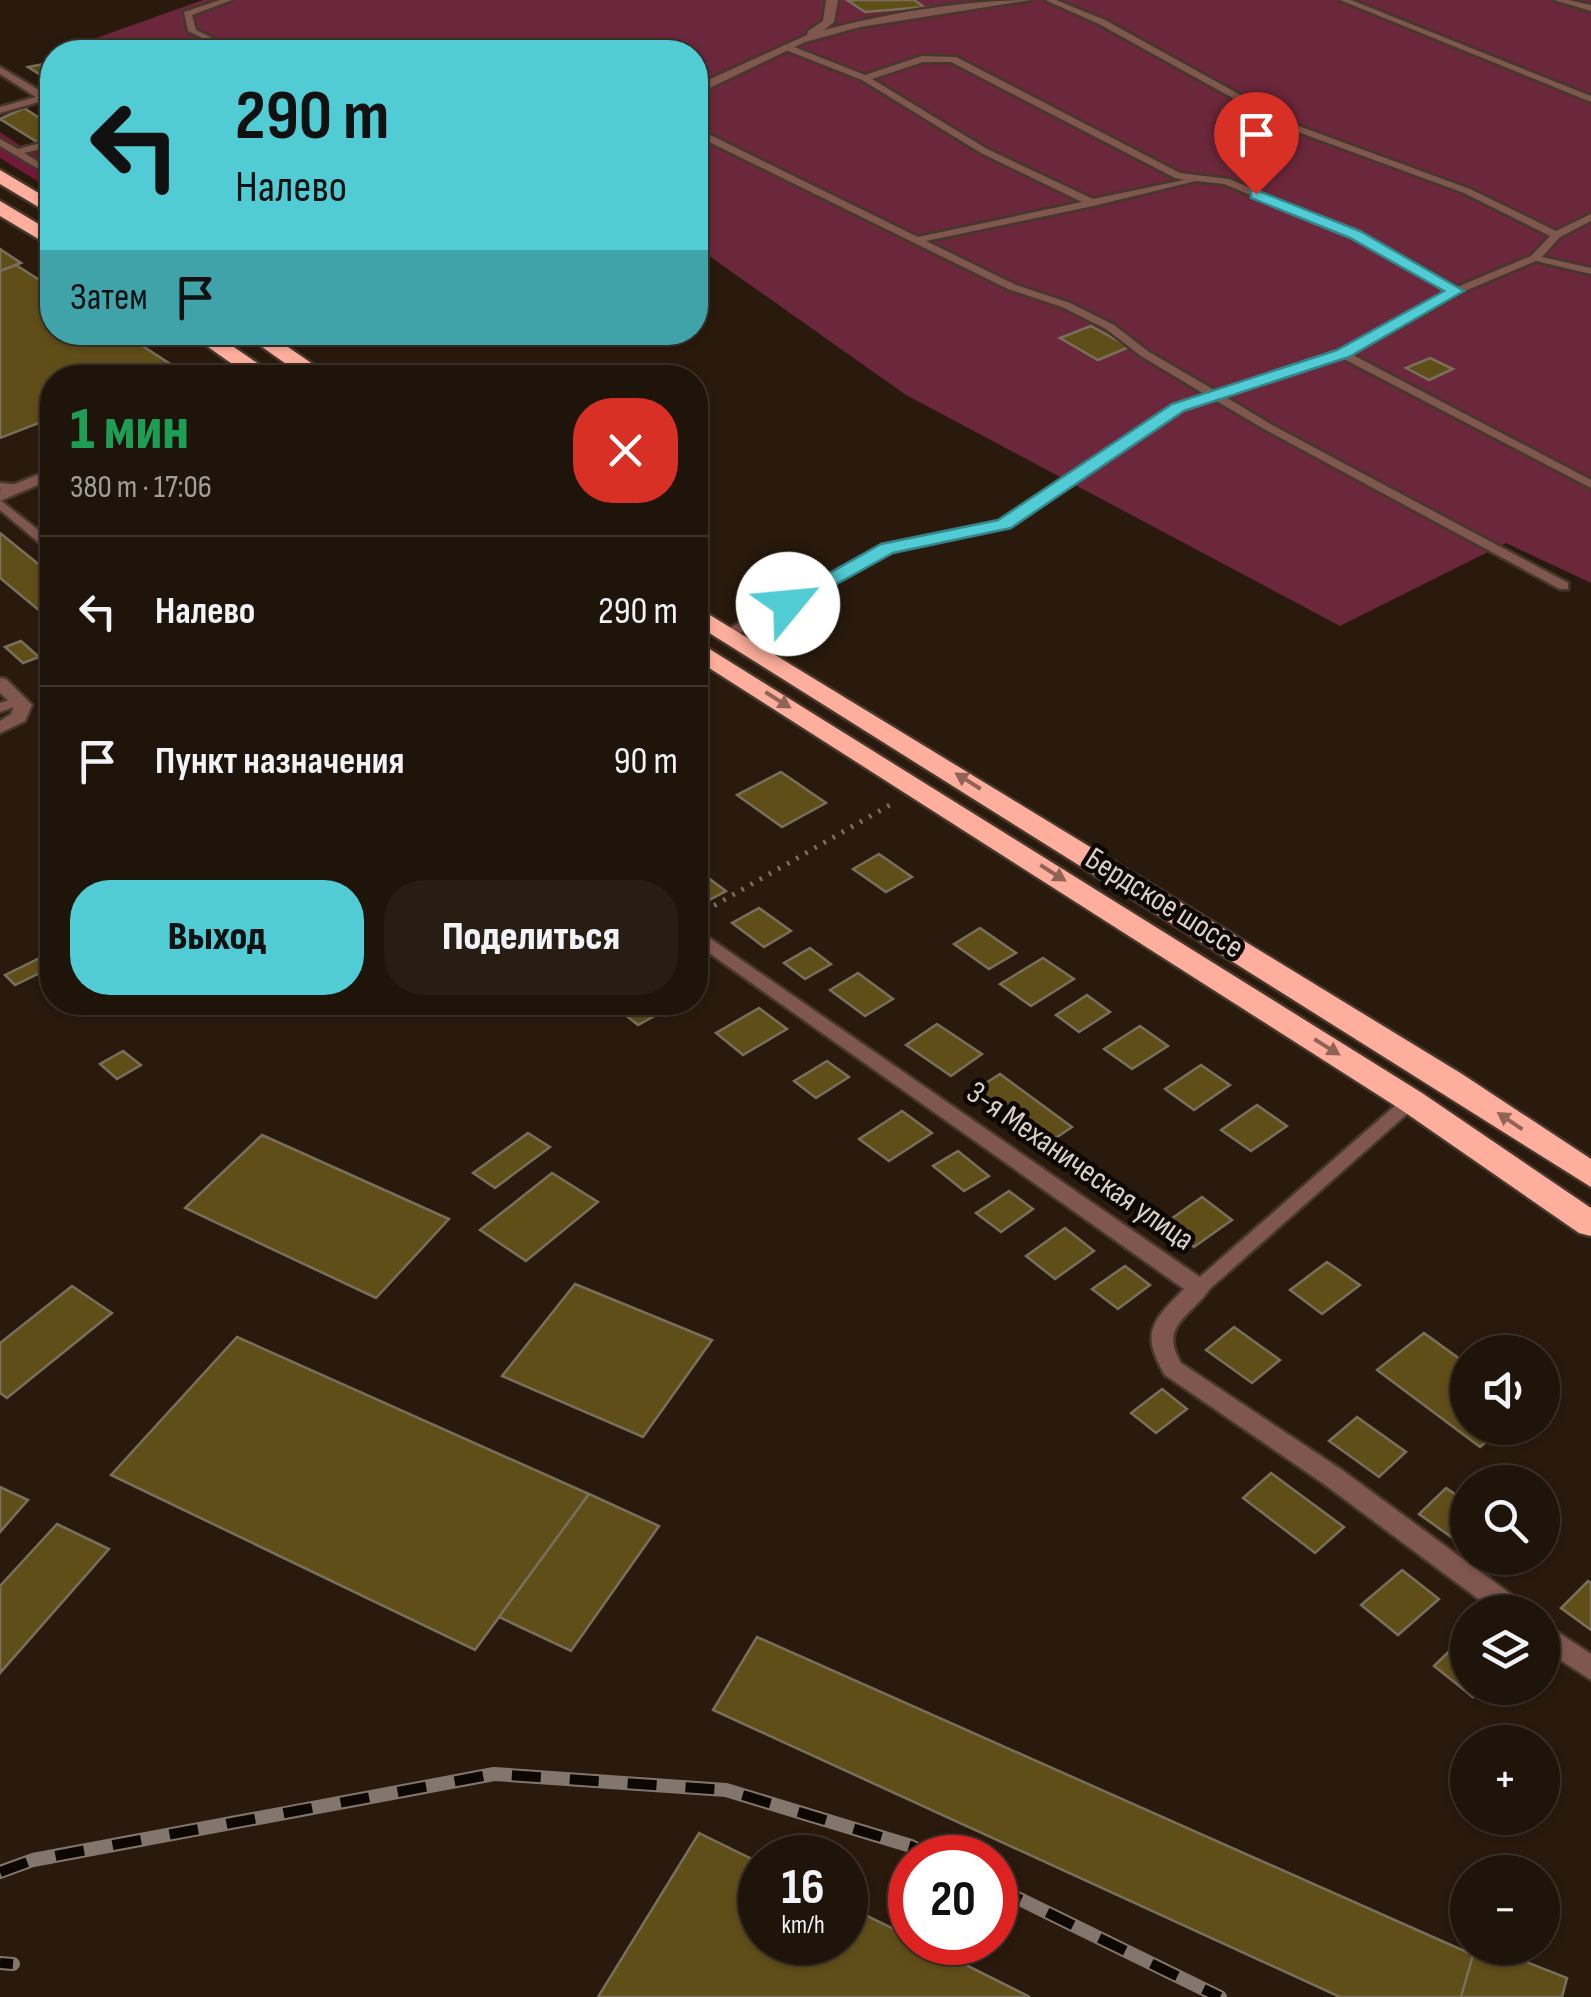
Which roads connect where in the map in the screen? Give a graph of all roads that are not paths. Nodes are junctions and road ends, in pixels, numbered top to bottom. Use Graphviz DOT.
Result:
graph roads {
  1 [pos="228,0"];
  2 [pos="832,0"];
  3 [pos="1025,0"];
  4 [pos="1049,0"];
  5 [pos="1344,0"];
  6 [pos="1558,0"];
  7 [pos="1591,8"];
  8 [pos="212,40"];
  9 [pos="801,40"];
  10 [pos="786,47"];
  11 [pos="0,70"];
  12 [pos="865,78"];
  13 [pos="708,85"];
  14 [pos="40,95"];
  15 [pos="1591,99"];
  16 [pos="40,102"];
  17 [pos="0,110"];
  18 [pos="708,137"];
  19 [pos="0,142"];
  20 [pos="40,146"];
  21 [pos="17,152"];
  22 [pos="40,166"];
  23 [pos="0,176"];
  24 [pos="1202,178"];
  25 [pos="40,201"];
  26 [pos="1093,204"];
  27 [pos="0,208"];
  28 [pos="1591,218"];
  29 [pos="40,233"];
  30 [pos="1556,235"];
  31 [pos="916,240"];
  32 [pos="1535,258"];
  33 [pos="1591,271"];
  34 [pos="1456,291"];
  35 [pos="216,345"];
  36 [pos="272,345"];
  37 [pos="1343,354"];
  38 [pos="248,365"];
  39 [pos="304,365"];
  40 [pos="1216,396"];
  41 [pos="40,479"];
  42 [pos="1591,485"];
  43 [pos="0,486"];
  44 [pos="20,488"];
  45 [pos="0,496"];
  46 [pos="0,504"];
  47 [pos="40,537"];
  48 [pos="1564,586"];
  49 [pos="708,622"];
  50 [pos="728,634"];
  51 [pos="708,656"];
  52 [pos="0,683"];
  53 [pos="18,701"];
  54 [pos="0,708"];
  55 [pos="0,728"];
  56 [pos="708,943"];
  57 [pos="1411,1101"];
  58 [pos="1591,1175"];
  59 [pos="1591,1224"];
  60 [pos="1199,1288"];
  61 [pos="1492,1595"];
  62 [pos="1560,1646"];
  63 [pos="1591,1669"];
  1 -- 8 [label="lane"];
  2 -- 9 [label="street"];
  3 -- 9 [label="street"];
  4 -- 30 [label="lane"];
  5 -- 15 [label="lane"];
  6 -- 7 [label="lane"];
  9 -- 10 [label="street"];
  10 -- 12 [label="lane"];
  10 -- 13 [label="street"];
  11 -- 14 [label="lane"];
  12 -- 24 [label="lane"];
  12 -- 26 [label="lane"];
  16 -- 17 [label="lane"];
  18 -- 31 [label="lane"];
  19 -- 21 [label="lane"];
  20 -- 21 [label="lane"];
  21 -- 22 [label="lane"];
  23 -- 25 [label="highway"];
  24 -- 26 [label="lane"];
  24 -- 34 [label="lane"];
  26 -- 31 [label="lane"];
  27 -- 29 [label="highway"];
  28 -- 30 [label="lane"];
  30 -- 32 [label="lane"];
  31 -- 40 [label="lane"];
  32 -- 33 [label="lane"];
  32 -- 34 [label="lane"];
  34 -- 37 [label="lane"];
  35 -- 38 [label="highway"];
  36 -- 39 [label="highway"];
  37 -- 40 [label="lane"];
  37 -- 42 [label="lane"];
  40 -- 48 [label="lane"];
  40 -- 50 [label="lane"];
  41 -- 44 [label="street"];
  43 -- 44 [label="lane"];
  44 -- 45 [label="street"];
  46 -- 47 [label="lane"];
  49 -- 50 [label="highway, Бердское шоссе"];
  58 -- 50 [label="highway, Бердское шоссе, one-way"];
  51 -- 57 [label="highway, Бердское шоссе, one-way"];
  52 -- 53 [label="street"];
  53 -- 54 [label="lane"];
  53 -- 55 [label="street"];
  56 -- 60 [label="street, 3-я Механическая улица"];
  57 -- 59 [label="highway, Бердское шоссе"];
  57 -- 60 [label="lane"];
  60 -- 61 [label="street, 3-я Механическая улица"];
  62 -- 63 [label="street"];
}
